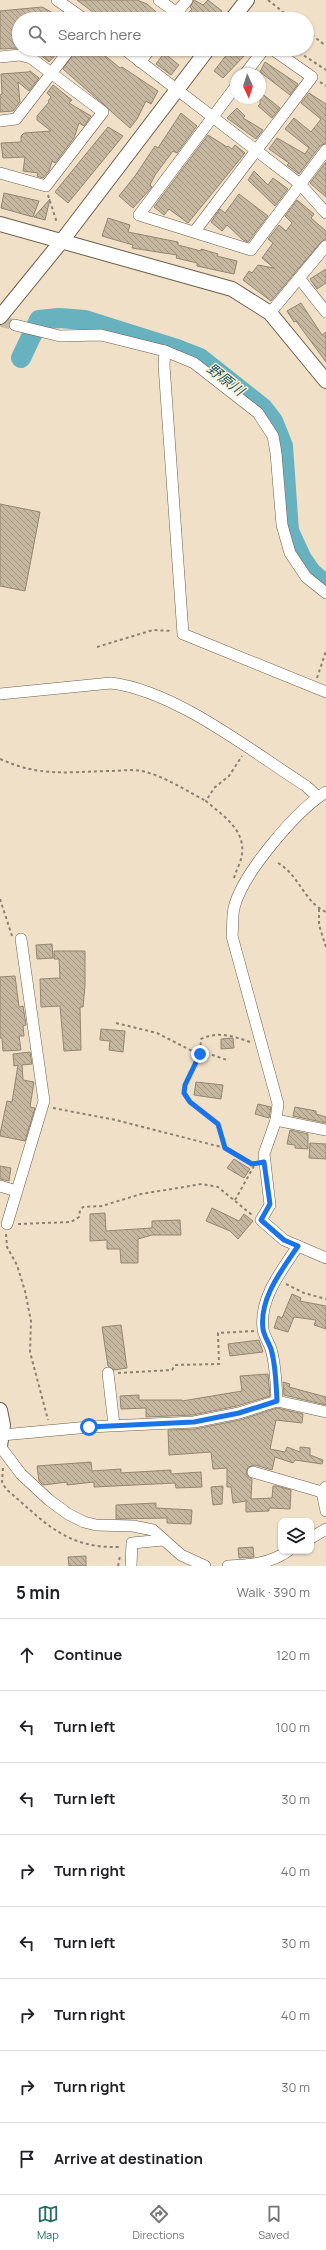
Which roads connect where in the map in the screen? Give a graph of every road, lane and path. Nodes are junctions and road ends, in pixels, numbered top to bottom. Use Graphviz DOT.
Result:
graph roads {
  1 [pos="57,0"];
  2 [pos="159,0"];
  3 [pos="187,0"];
  4 [pos="247,0"];
  5 [pos="268,0"];
  6 [pos="74,12"];
  7 [pos="170,12"];
  8 [pos="177,12"];
  9 [pos="238,12"];
  10 [pos="283,12"];
  11 [pos="314,37"];
  12 [pos="326,46"];
  13 [pos="12,56"];
  14 [pos="24,56"];
  15 [pos="65,56"];
  16 [pos="133,56"];
  17 [pos="145,56"];
  18 [pos="202,56"];
  19 [pos="259,56"];
  20 [pos="282,56"];
  21 [pos="305,56"];
  22 [pos="0,57"];
  23 [pos="140,62"];
  24 [pos="250,68"];
  25 [pos="326,70"];
  26 [pos="52,73"];
  27 [pos="176,89"];
  28 [pos="230,94"];
  29 [pos="212,117"];
  30 [pos="0,120"];
  31 [pos="326,150"];
  32 [pos="257,151"];
  33 [pos="0,173"];
  34 [pos="300,184"];
  35 [pos="46,186"];
  36 [pos="326,213"];
  37 [pos="57,223"];
  38 [pos="0,224"];
  39 [pos="195,231"];
  40 [pos="61,242"];
  41 [pos="326,246"];
  42 [pos="299,278"];
  43 [pos="326,312"];
  44 [pos="270,313"];
  45 [pos="0,317"];
  46 [pos="15,325"];
  47 [pos="165,351"];
  48 [pos="326,381"];
  49 [pos="326,593"];
  50 [pos="183,634"];
  51 [pos="97,647"];
  52 [pos="326,651"];
  53 [pos="314,687"];
  54 [pos="326,692"];
  55 [pos="0,694"];
  56 [pos="247,748"];
  57 [pos="0,759"];
  58 [pos="322,794"];
  59 [pos="206,801"];
  60 [pos="278,863"];
  61 [pos="234,882"];
  62 [pos="0,899"];
  63 [pos="319,909"];
  64 [pos="326,912"];
  65 [pos="8,919"];
  66 [pos="21,940"];
  67 [pos="326,947"];
  68 [pos="116,1023"];
  69 [pos="263,1046"];
  70 [pos="200,1054"];
  71 [pos="227,1060"];
  72 [pos="42,1106"];
  73 [pos="276,1120"];
  74 [pos="326,1130"];
  75 [pos="225,1148"];
  76 [pos="260,1162"];
  77 [pos="0,1186"];
  78 [pos="16,1191"];
  79 [pos="235,1200"];
  80 [pos="261,1220"];
  81 [pos="7,1224"];
  82 [pos="298,1246"];
  83 [pos="326,1258"];
  84 [pos="276,1279"];
  85 [pos="326,1299"];
  86 [pos="263,1331"];
  87 [pos="108,1373"];
  88 [pos="277,1401"];
  89 [pos="0,1410"];
  90 [pos="326,1412"];
  91 [pos="114,1426"];
  92 [pos="52,1430"];
  93 [pos="1,1435"];
  94 [pos="4,1466"];
  95 [pos="254,1472"];
  96 [pos="324,1489"];
  97 [pos="326,1511"];
  98 [pos="326,1529"];
  99 [pos="314,1536"];
  100 [pos="163,1540"];
  101 [pos="132,1546"];
  102 [pos="284,1554"];
  103 [pos="131,1566"];
  104 [pos="205,1566"];
  105 [pos="228,1566"];
  1 -- 6 [label="street"];
  2 -- 7 [label="street"];
  3 -- 8 [label="street"];
  4 -- 9 [label="street"];
  5 -- 10 [label="path"];
  11 -- 12 [label="path"];
  13 -- 22 [label="street"];
  14 -- 26 [label="street"];
  15 -- 26 [label="street"];
  16 -- 23 [label="street"];
  17 -- 23 [label="street"];
  18 -- 27 [label="street"];
  19 -- 24 [label="street"];
  20 -- 32 [label="street"];
  21 -- 25 [label="path"];
  23 -- 27 [label="street"];
  26 -- 30 [label="street"];
  26 -- 35 [label="street"];
  27 -- 29 [label="street"];
  27 -- 40 [label="street"];
  28 -- 29 [label="street"];
  29 -- 32 [label="street"];
  29 -- 39 [label="street"];
  31 -- 34 [label="street"];
  32 -- 34 [label="street"];
  32 -- 39 [label="street"];
  33 -- 35 [label="street"];
  34 -- 36 [label="street"];
  34 -- 39 [label="street"];
  35 -- 37 [label="path"];
  38 -- 40 [label="street"];
  40 -- 44 [label="street"];
  40 -- 45 [label="street"];
  41 -- 42 [label="street"];
  42 -- 43 [label="street"];
  42 -- 44 [label="street"];
  44 -- 48 [label="street"];
  46 -- 47 [label="street"];
  47 -- 49 [label="street"];
  47 -- 50 [label="street"];
  50 -- 51 [label="path"];
  50 -- 53 [label="street"];
  52 -- 53 [label="path"];
  53 -- 54 [label="street"];
  55 -- 56 [label="street"];
  56 -- 58 [label="street"];
  56 -- 59 [label="path"];
  57 -- 59 [label="path"];
  58 -- 69 [label="street"];
  59 -- 61 [label="path"];
  60 -- 63 [label="path"];
  62 -- 65 [label="path"];
  63 -- 64 [label="path"];
  63 -- 67 [label="path"];
  66 -- 72 [label="street"];
  68 -- 70 [label="path"];
  69 -- 70 [label="path"];
  69 -- 73 [label="street"];
  70 -- 71 [label="path"];
  70 -- 75 [label="path"];
  72 -- 75 [label="path"];
  72 -- 78 [label="street"];
  73 -- 74 [label="street"];
  73 -- 76 [label="street"];
  75 -- 76 [label="path"];
  76 -- 79 [label="path"];
  76 -- 80 [label="street"];
  77 -- 78 [label="street"];
  78 -- 81 [label="street"];
  79 -- 80 [label="path"];
  79 -- 81 [label="path"];
  80 -- 82 [label="street"];
  81 -- 92 [label="path"];
  82 -- 83 [label="street"];
  82 -- 84 [label="street"];
  84 -- 85 [label="path"];
  84 -- 86 [label="street"];
  86 -- 87 [label="path"];
  86 -- 88 [label="street"];
  87 -- 91 [label="street"];
  88 -- 90 [label="street"];
  88 -- 91 [label="street"];
  89 -- 93 [label="street"];
  91 -- 92 [label="street"];
  92 -- 93 [label="street"];
  93 -- 100 [label="street"];
  94 -- 101 [label="path"];
  95 -- 96 [label="street"];
  96 -- 97 [label="street"];
  98 -- 99 [label="street"];
  100 -- 101 [label="street"];
  100 -- 104 [label="street"];
  101 -- 103 [label="street"];
  102 -- 105 [label="street"];
}
